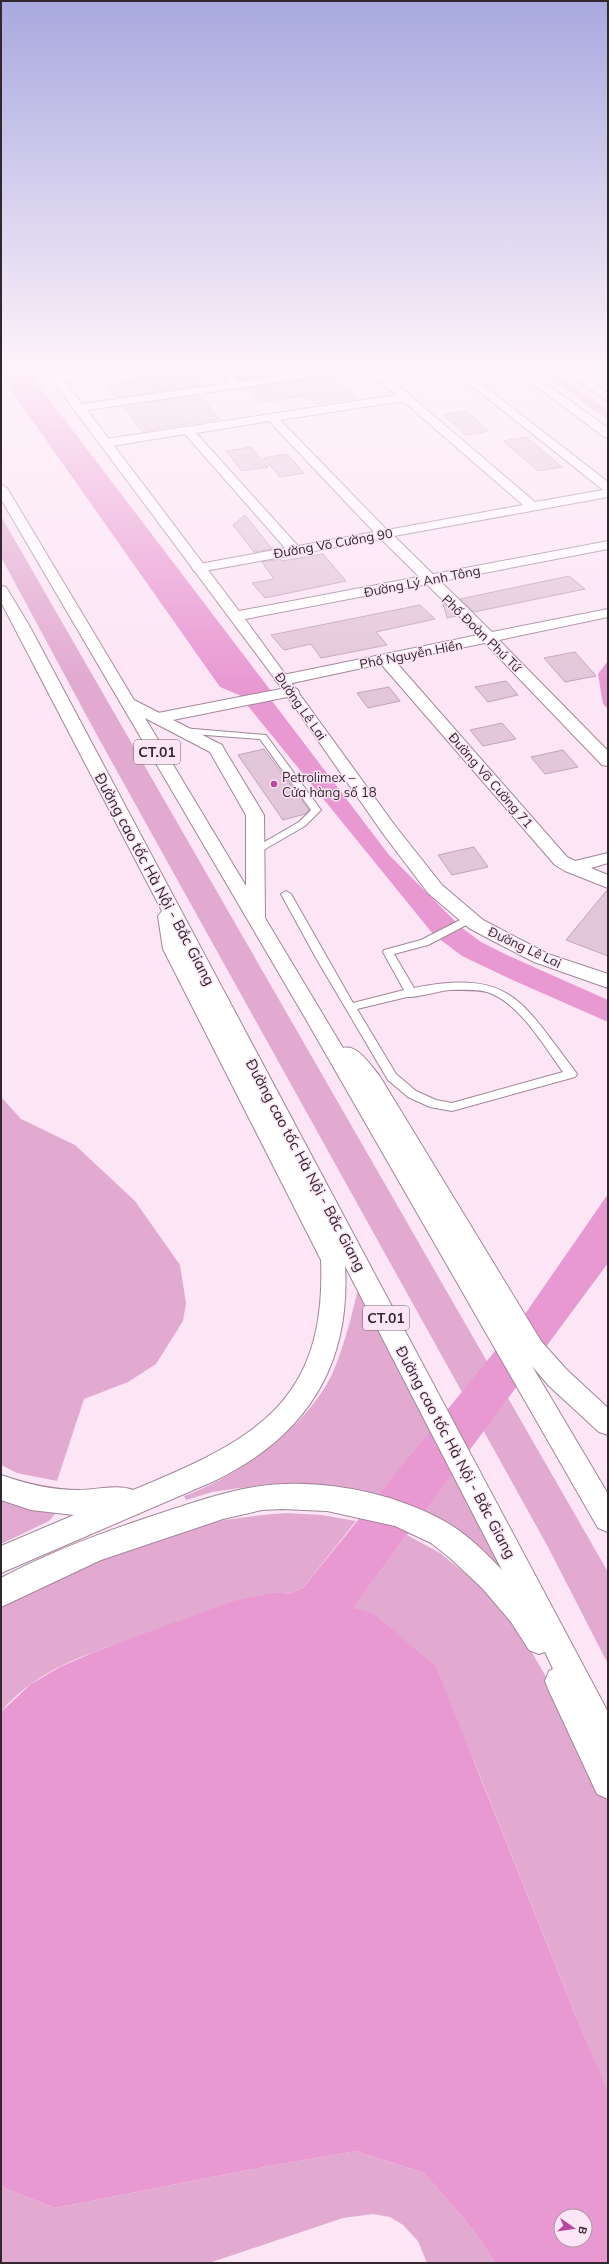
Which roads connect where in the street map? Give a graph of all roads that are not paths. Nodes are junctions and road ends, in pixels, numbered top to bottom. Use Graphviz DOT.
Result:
graph roads {
  1 [pos="127,471"];
  2 [pos="223,471"];
  3 [pos="323,471"];
  4 [pos="490,471"];
  5 [pos="586,471"];
  6 [pos="1,488"];
  7 [pos="608,488"];
  8 [pos="608,493"];
  9 [pos="533,507"];
  10 [pos="385,534"];
  11 [pos="608,545"];
  12 [pos="294,550"];
  13 [pos="608,556"];
  14 [pos="566,559"];
  15 [pos="199,568"];
  16 [pos="432,585"];
  17 [pos="1,590"];
  18 [pos="608,613"];
  19 [pos="239,621"];
  20 [pos="489,638"];
  21 [pos="386,660"];
  22 [pos="287,686"];
  23 [pos="129,703"];
  24 [pos="158,718"];
  25 [pos="182,731"];
  26 [pos="608,761"];
  27 [pos="257,850"];
  28 [pos="608,858"];
  29 [pos="570,867"];
  30 [pos="608,882"];
  31 [pos="162,894"];
  32 [pos="286,894"];
  33 [pos="256,918"];
  34 [pos="468,919"];
  35 [pos="608,981"];
  36 [pos="412,994"];
  37 [pos="350,1007"];
  38 [pos="314,1016"];
  39 [pos="608,1424"];
  40 [pos="1,1487"];
  41 [pos="153,1494"];
  42 [pos="608,1519"];
  43 [pos="1,1560"];
  44 [pos="1,1593"];
  45 [pos="608,1743"];
  46 [pos="608,1783"];
  1 -- 15 [label="main road, Đường Lê Lai"];
  2 -- 12 [label="main road"];
  3 -- 10 [label="main road, Phố Đoàn Phú Tứ"];
  4 -- 9 [label="main road"];
  5 -- 7 [label="main road"];
  6 -- 23 [label="main road, CT.01"];
  8 -- 9 [label="main road, Đường Võ Cường 90"];
  9 -- 10 [label="main road, Đường Võ Cường 90"];
  10 -- 12 [label="main road, Đường Võ Cường 90"];
  10 -- 16 [label="main road, Phố Đoàn Phú Tứ"];
  11 -- 14 [label="main road, Đường Lý Anh Tông"];
  12 -- 15 [label="main road, Đường Võ Cường 90"];
  13 -- 14 [label="main road, Đường Lý Anh Tông"];
  14 -- 16 [label="main road, Đường Lý Anh Tông"];
  15 -- 19 [label="main road, Đường Lê Lai"];
  16 -- 19 [label="main road, Đường Lý Anh Tông"];
  16 -- 20 [label="main road, Phố Đoàn Phú Tứ"];
  17 -- 31 [label="main road, Đường cao tốc Hà Nội - Bắc Giang / CT.01"];
  18 -- 20 [label="main road, Phố Nguyễn Hiền"];
  19 -- 22 [label="main road, Đường Lê Lai"];
  20 -- 21 [label="main road, Phố Nguyễn Hiền"];
  20 -- 26 [label="main road, Phố Đoàn Phú Tứ"];
  21 -- 22 [label="main road, Phố Nguyễn Hiền"];
  21 -- 29 [label="main road, Đường Võ Cường 71"];
  22 -- 24 [label="main road, Phố Nguyễn Hiền"];
  22 -- 34 [label="main road, Đường Lê Lai"];
  23 -- 24 [label="main road"];
  23 -- 33 [label="main road, CT.01"];
  24 -- 25 [label="main road"];
  25 -- 27 [label="main road"];
  25 -- 27 [label="lane"];
  27 -- 33 [label="main road"];
  28 -- 29 [label="main road"];
  29 -- 30 [label="main road, Đường Võ Cường 71"];
  31 -- 41 [label="main road"];
  31 -- 45 [label="main road, Đường cao tốc Hà Nội - Bắc Giang / CT.01"];
  32 -- 37 [label="lane"];
  33 -- 38 [label="main road, CT.01"];
  34 -- 35 [label="main road, Đường Lê Lai"];
  34 -- 36 [label="lane"];
  36 -- 37 [label="lane"];
  36 -- 37 [label="lane"];
  38 -- 39 [label="main road"];
  38 -- 42 [label="main road, CT.01"];
  40 -- 41 [label="main road"];
  41 -- 43 [label="main road"];
  44 -- 46 [label="main road"];
}
